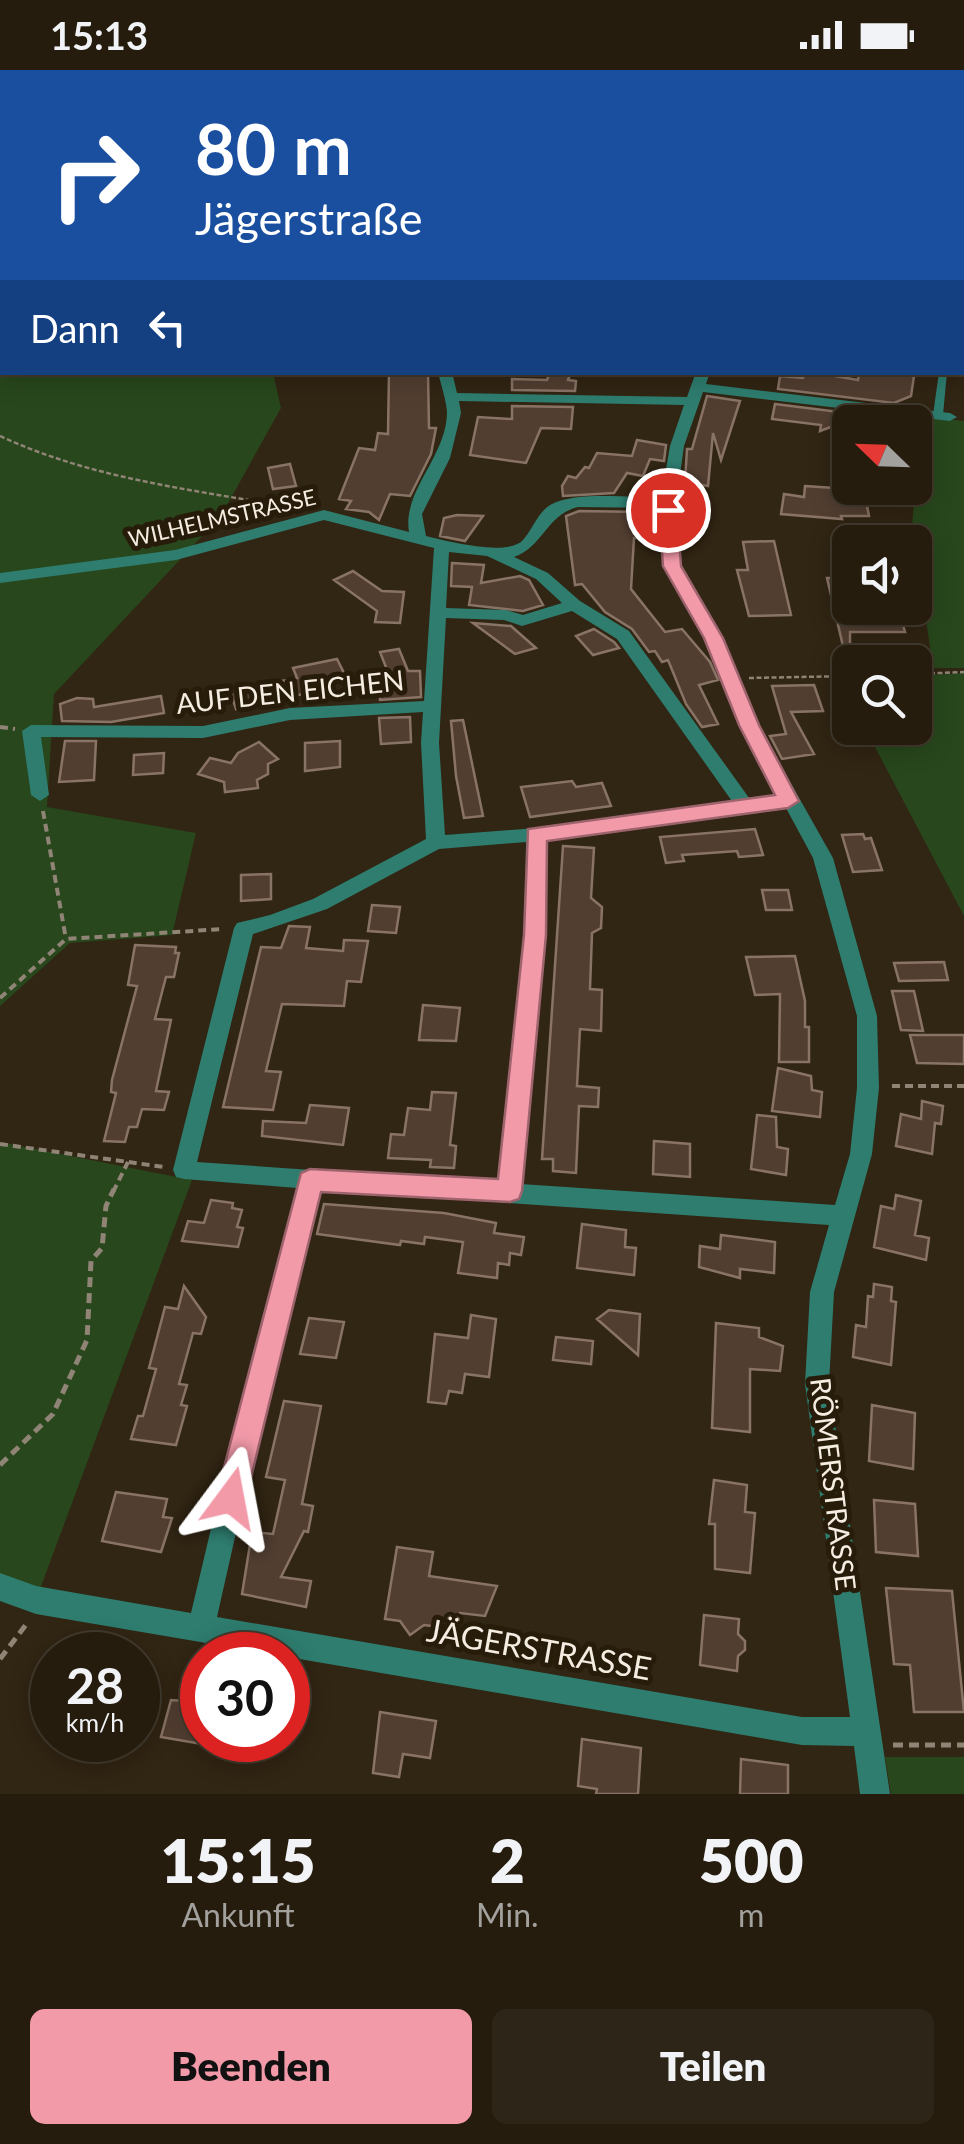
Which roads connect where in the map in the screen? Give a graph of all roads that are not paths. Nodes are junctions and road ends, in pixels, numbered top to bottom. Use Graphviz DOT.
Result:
graph roads {
  1 [pos="446,375"];
  2 [pos="943,375"];
  3 [pos="697,387"];
  4 [pos="452,396"];
  5 [pos="832,406"];
  6 [pos="932,416"];
  7 [pos="944,416"];
  8 [pos="668,502"];
  9 [pos="418,537"];
  10 [pos="442,544"];
  11 [pos="490,552"];
  12 [pos="0,578"];
  13 [pos="574,605"];
  14 [pos="436,613"];
  15 [pos="434,706"];
  16 [pos="40,796"];
  17 [pos="788,801"];
  18 [pos="747,809"];
  19 [pos="536,834"];
  20 [pos="436,842"];
  21 [pos="310,1180"];
  22 [pos="510,1191"];
  23 [pos="846,1216"];
  24 [pos="0,1587"];
  25 [pos="201,1627"];
  26 [pos="867,1739"];
  27 [pos="875,1794"];
  1 -- 4 [label="street"];
  2 -- 7 [label="lane"];
  3 -- 4 [label="street"];
  3 -- 5 [label="street"];
  3 -- 8 [label="street, RÖMERSTRASSE"];
  4 -- 9 [label="street"];
  6 -- 7 [label="street"];
  8 -- 11 [label="street, WILHELMSTRASSE"];
  8 -- 17 [label="street, RÖMERSTRASSE"];
  9 -- 10 [label="street, WILHELMSTRASSE"];
  9 -- 12 [label="street, WILHELMSTRASSE"];
  10 -- 11 [label="street, WILHELMSTRASSE"];
  10 -- 14 [label="street"];
  11 -- 13 [label="street"];
  13 -- 14 [label="street"];
  13 -- 18 [label="street"];
  14 -- 15 [label="street"];
  15 -- 16 [label="street, AUF DEN EICHEN"];
  15 -- 20 [label="street"];
  17 -- 18 [label="street"];
  17 -- 23 [label="street, RÖMERSTRASSE"];
  18 -- 19 [label="street"];
  19 -- 20 [label="street"];
  19 -- 22 [label="street"];
  20 -- 21 [label="street"];
  21 -- 22 [label="street"];
  21 -- 25 [label="street"];
  22 -- 23 [label="street"];
  23 -- 26 [label="street, RÖMERSTRASSE"];
  24 -- 25 [label="street, JÄGERSTRASSE"];
  25 -- 26 [label="street, JÄGERSTRASSE"];
  26 -- 27 [label="street, RÖMERSTRASSE"];
}
